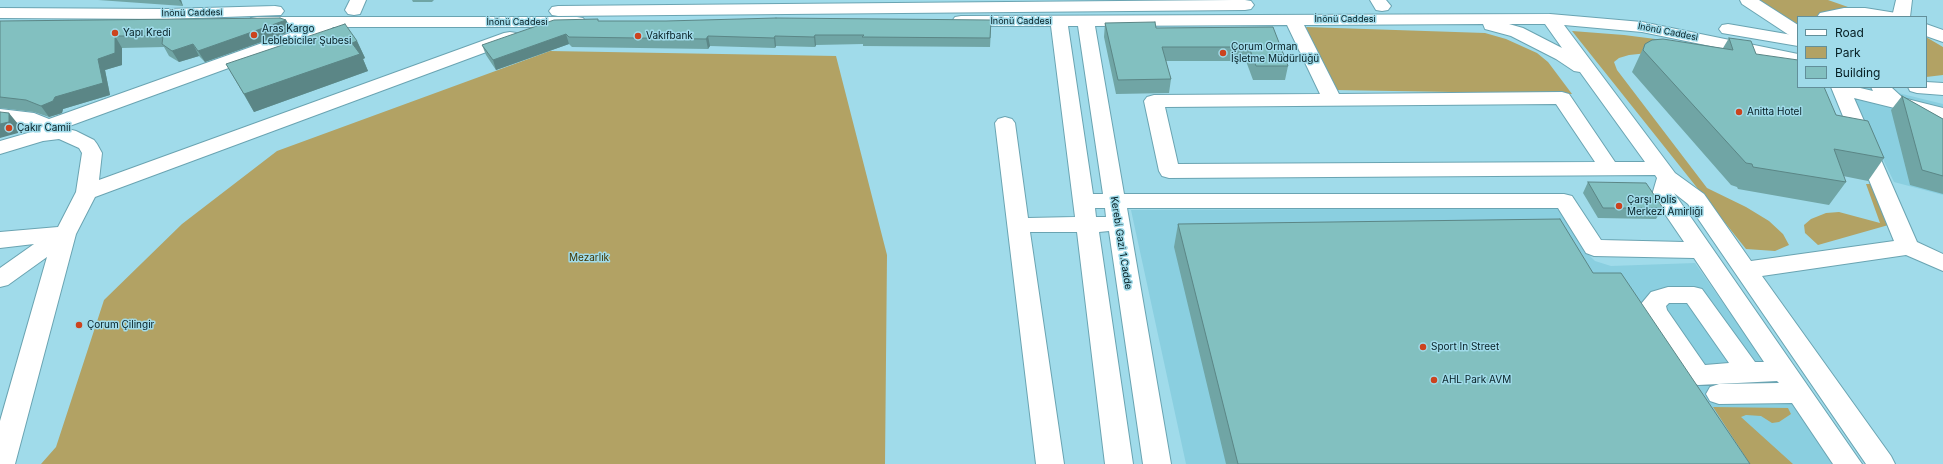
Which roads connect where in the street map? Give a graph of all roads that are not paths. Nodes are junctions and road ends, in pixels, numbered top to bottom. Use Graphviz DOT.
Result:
graph roads {
  1 [pos="6,0"];
  2 [pos="1748,0"];
  3 [pos="1846,0"];
  4 [pos="1904,0"];
  5 [pos="1134,2"];
  6 [pos="624,3"];
  7 [pos="1021,3"];
  8 [pos="1380,3"];
  9 [pos="351,10"];
  10 [pos="589,11"];
  11 [pos="0,13"];
  12 [pos="25,13"];
  13 [pos="1830,16"];
  14 [pos="1883,16"];
  15 [pos="1886,16"];
  16 [pos="1901,16"];
  17 [pos="1469,18"];
  18 [pos="1550,19"];
  19 [pos="1293,20"];
  20 [pos="550,22"];
  21 [pos="1059,22"];
  22 [pos="1086,22"];
  23 [pos="0,27"];
  24 [pos="1797,31"];
  25 [pos="1797,40"];
  26 [pos="1797,60"];
  27 [pos="1592,74"];
  28 [pos="1927,87"];
  29 [pos="1840,88"];
  30 [pos="1881,88"];
  31 [pos="1922,88"];
  32 [pos="1943,88"];
  33 [pos="1943,93"];
  34 [pos="1332,100"];
  35 [pos="1896,102"];
  36 [pos="1943,114"];
  37 [pos="0,115"];
  38 [pos="1005,123"];
  39 [pos="54,129"];
  40 [pos="0,148"];
  41 [pos="1610,169"];
  42 [pos="1664,173"];
  43 [pos="87,192"];
  44 [pos="1083,201"];
  45 [pos="1115,202"];
  46 [pos="1087,224"];
  47 [pos="1118,224"];
  48 [pos="1019,226"];
  49 [pos="65,234"];
  50 [pos="0,240"];
  51 [pos="1908,247"];
  52 [pos="1700,250"];
  53 [pos="1943,263"];
  54 [pos="1745,270"];
  55 [pos="0,279"];
  56 [pos="1783,371"];
  57 [pos="1748,372"];
  58 [pos="1799,393"];
  59 [pos="1720,394"];
  60 [pos="3,451"];
  61 [pos="1050,464"];
  62 [pos="1119,464"];
  63 [pos="1157,464"];
  64 [pos="1848,464"];
  65 [pos="1882,464"];
  1 -- 12 [label="street"];
  2 -- 24 [label="street"];
  3 -- 15 [label="street"];
  4 -- 16 [label="street"];
  5 -- 7 [label="street, İnönü Caddesi"];
  5 -- 8 [label="street, İnönü Caddesi"];
  6 -- 7 [label="street, İnönü Caddesi"];
  6 -- 10 [label="street"];
  8 -- 25 [label="street, İnönü Caddesi"];
  9 -- 10 [label="street, İnönü Caddesi"];
  9 -- 12 [label="street, İnönü Caddesi"];
  9 -- 20 [label="street, İnönü Caddesi"];
  9 -- 23 [label="street, İnönü Caddesi"];
  9 -- 39 [label="street"];
  10 -- 20 [label="street"];
  11 -- 12 [label="street, İnönü Caddesi"];
  13 -- 14 [label="street"];
  17 -- 18 [label="street, İnönü Caddesi"];
  17 -- 19 [label="street, İnönü Caddesi"];
  17 -- 27 [label="street"];
  18 -- 26 [label="street, İnönü Caddesi"];
  18 -- 27 [label="street"];
  19 -- 22 [label="street, İnönü Caddesi"];
  19 -- 34 [label="street"];
  20 -- 21 [label="street, İnönü Caddesi"];
  20 -- 43 [label="street"];
  21 -- 22 [label="street, İnönü Caddesi"];
  21 -- 44 [label="street"];
  22 -- 45 [label="street, Kerebi Gazi 1.Cadde"];
  27 -- 42 [label="street"];
  28 -- 32 [label="street"];
  29 -- 35 [label="street"];
  29 -- 51 [label="street"];
  30 -- 35 [label="street"];
  31 -- 33 [label="street"];
  34 -- 41 [label="street"];
  34 -- 41 [label="street"];
  35 -- 36 [label="street"];
  37 -- 39 [label="street"];
  38 -- 48 [label="street"];
  39 -- 40 [label="street"];
  39 -- 43 [label="street"];
  41 -- 42 [label="street"];
  42 -- 52 [label="street"];
  42 -- 54 [label="street"];
  43 -- 49 [label="street"];
  44 -- 45 [label="street"];
  44 -- 46 [label="street"];
  45 -- 47 [label="street, Kerebi Gazi 1.Cadde"];
  45 -- 52 [label="street"];
  46 -- 47 [label="street"];
  46 -- 48 [label="street"];
  46 -- 62 [label="street"];
  47 -- 63 [label="street, Kerebi Gazi 1.Cadde"];
  48 -- 61 [label="street"];
  49 -- 50 [label="street"];
  49 -- 55 [label="street"];
  49 -- 60 [label="street"];
  51 -- 53 [label="street"];
  51 -- 54 [label="street"];
  52 -- 56 [label="street"];
  54 -- 65 [label="street"];
  56 -- 57 [label="street"];
  56 -- 58 [label="street"];
  58 -- 59 [label="street"];
  58 -- 64 [label="street"];
}
